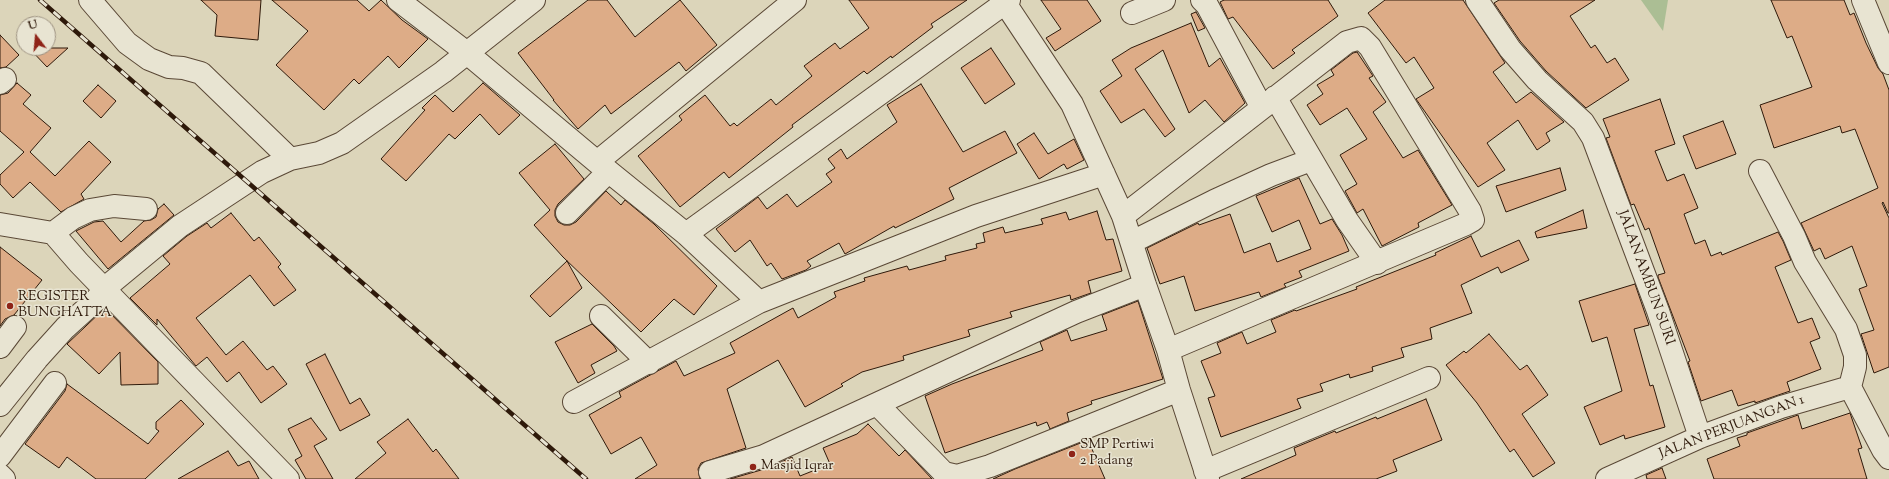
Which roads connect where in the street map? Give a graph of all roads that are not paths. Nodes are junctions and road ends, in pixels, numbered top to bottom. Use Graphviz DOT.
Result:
graph roads {
  1 [pos="90,0"];
  2 [pos="398,0"];
  3 [pos="534,0"];
  4 [pos="795,0"];
  5 [pos="1164,0"];
  6 [pos="1202,0"];
  7 [pos="1477,0"];
  8 [pos="1863,0"];
  9 [pos="1006,1"];
  10 [pos="1132,13"];
  11 [pos="467,53"];
  12 [pos="1889,63"];
  13 [pos="1268,102"];
  14 [pos="290,160"];
  15 [pos="1311,160"];
  16 [pos="602,167"];
  17 [pos="1760,171"];
  18 [pos="1104,174"];
  19 [pos="146,209"];
  20 [pos="567,213"];
  21 [pos="1123,216"];
  22 [pos="0,224"];
  23 [pos="53,234"];
  24 [pos="686,234"];
  25 [pos="1132,242"];
  26 [pos="1377,263"];
  27 [pos="1145,285"];
  28 [pos="105,288"];
  29 [pos="759,302"];
  30 [pos="601,316"];
  31 [pos="15,328"];
  32 [pos="0,347"];
  33 [pos="1168,350"];
  34 [pos="649,363"];
  35 [pos="1429,378"];
  36 [pos="55,383"];
  37 [pos="1850,387"];
  38 [pos="1178,390"];
  39 [pos="574,402"];
  40 [pos="877,404"];
  41 [pos="0,405"];
  42 [pos="1700,437"];
  43 [pos="0,456"];
  44 [pos="1889,458"];
  45 [pos="710,472"];
  46 [pos="992,472"];
  47 [pos="1206,475"];
  48 [pos="0,476"];
  49 [pos="4,479"];
  50 [pos="288,479"];
  51 [pos="1607,479"];
  1 -- 14 [label="street"];
  2 -- 11 [label="street"];
  3 -- 11 [label="street"];
  4 -- 16 [label="street"];
  5 -- 10 [label="street"];
  6 -- 13 [label="street"];
  7 -- 42 [label="street, JALAN AMBUN SURI"];
  8 -- 12 [label="street"];
  9 -- 18 [label="street"];
  9 -- 24 [label="street"];
  11 -- 14 [label="street"];
  11 -- 16 [label="street"];
  13 -- 15 [label="street"];
  13 -- 21 [label="street"];
  13 -- 26 [label="street"];
  14 -- 28 [label="street"];
  15 -- 25 [label="street"];
  15 -- 26 [label="street"];
  16 -- 20 [label="street"];
  16 -- 24 [label="street"];
  17 -- 37 [label="street"];
  18 -- 21 [label="street"];
  18 -- 29 [label="street"];
  19 -- 23 [label="street"];
  21 -- 25 [label="street"];
  22 -- 23 [label="street"];
  23 -- 28 [label="street"];
  24 -- 29 [label="street"];
  25 -- 27 [label="street"];
  26 -- 33 [label="street"];
  27 -- 33 [label="street"];
  27 -- 40 [label="street"];
  28 -- 41 [label="street"];
  28 -- 50 [label="street"];
  29 -- 34 [label="street"];
  30 -- 34 [label="street"];
  31 -- 32 [label="street"];
  33 -- 38 [label="street"];
  34 -- 39 [label="street"];
  35 -- 47 [label="street"];
  36 -- 43 [label="street"];
  37 -- 42 [label="street, JALAN PERJUANGAN 1"];
  37 -- 44 [label="street"];
  38 -- 46 [label="street"];
  38 -- 47 [label="street"];
  40 -- 45 [label="street"];
  40 -- 46 [label="street"];
  42 -- 51 [label="street, JALAN PERJUANGAN 1"];
  48 -- 49 [label="street"];
}
